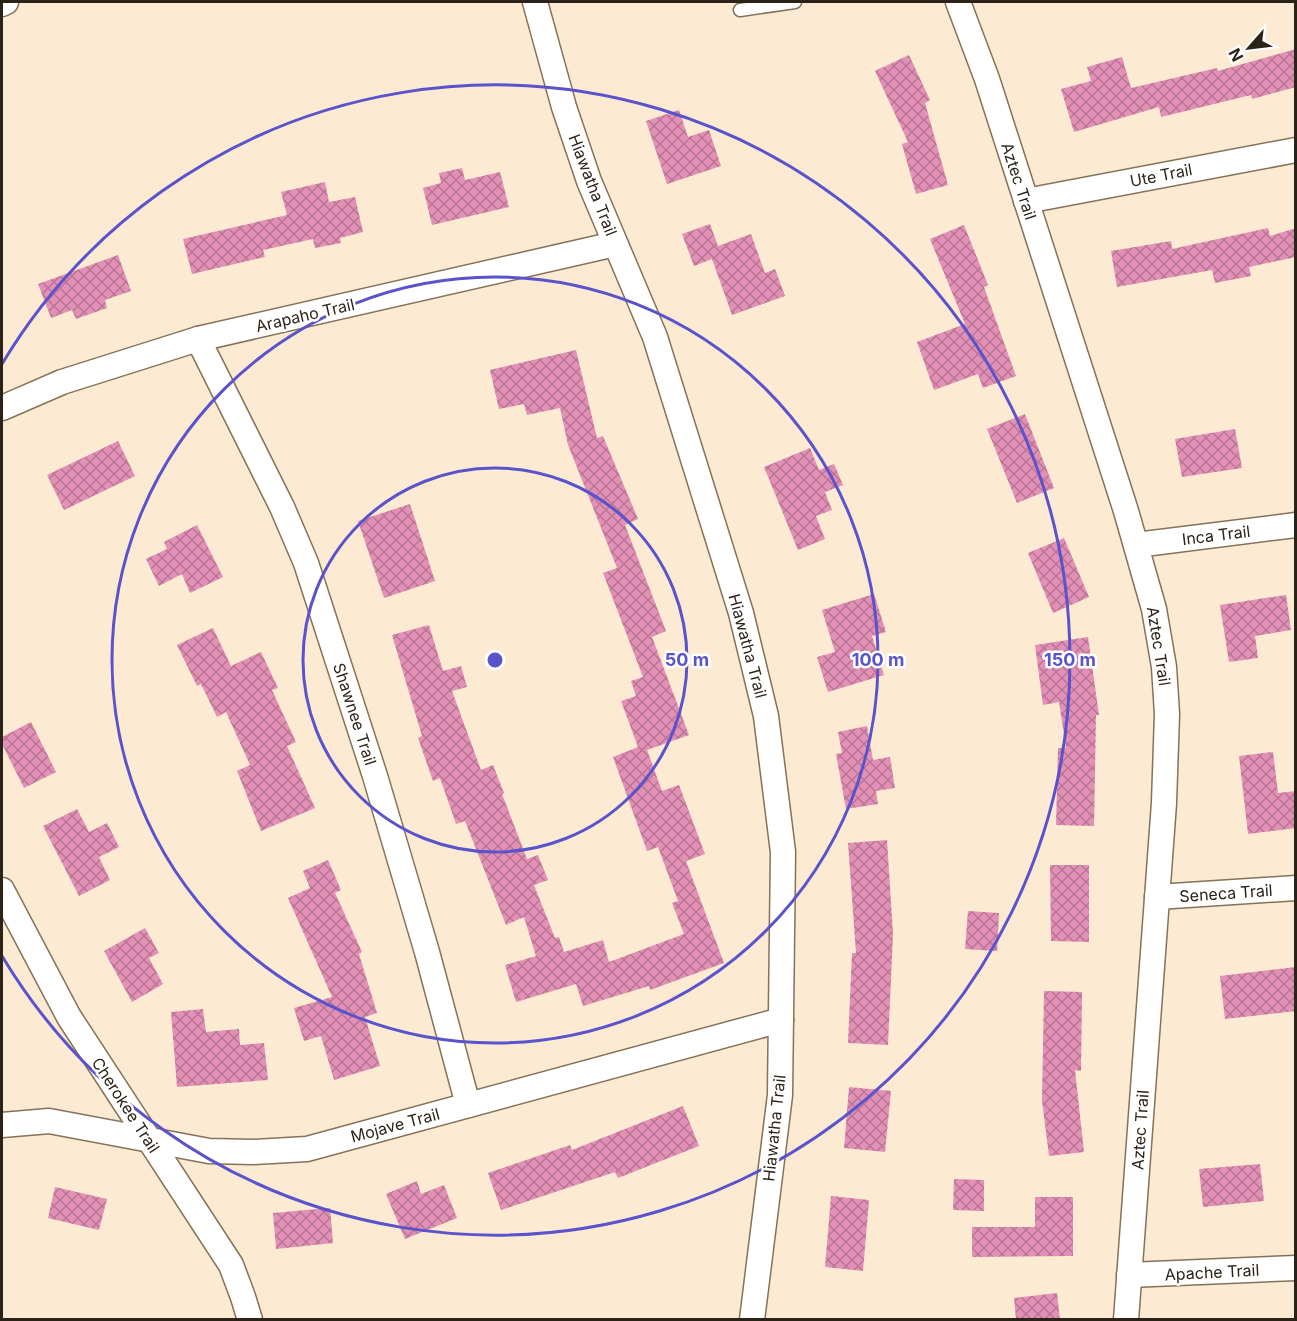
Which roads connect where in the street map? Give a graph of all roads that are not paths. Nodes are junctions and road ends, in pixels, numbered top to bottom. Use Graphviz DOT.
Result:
graph roads {
  1 [pos="6,2"];
  2 [pos="535,2"];
  3 [pos="795,2"];
  4 [pos="958,2"];
  5 [pos="2,4"];
  6 [pos="740,10"];
  7 [pos="1296,150"];
  8 [pos="1026,201"];
  9 [pos="615,244"];
  10 [pos="198,339"];
  11 [pos="2,408"];
  12 [pos="1296,525"];
  13 [pos="1136,545"];
  14 [pos="1296,888"];
  15 [pos="2,890"];
  16 [pos="1157,897"];
  17 [pos="781,1020"];
  18 [pos="468,1105"];
  19 [pos="2,1125"];
  20 [pos="149,1140"];
  21 [pos="1296,1268"];
  22 [pos="1129,1275"];
  23 [pos="250,1320"];
  24 [pos="752,1320"];
  25 [pos="1126,1320"];
  1 -- 5 [label="street"];
  2 -- 9 [label="street, Hiawatha Trail"];
  3 -- 6 [label="lane"];
  4 -- 8 [label="street, Aztec Trail"];
  7 -- 8 [label="street, Ute Trail"];
  8 -- 13 [label="street, Aztec Trail"];
  9 -- 10 [label="street, Arapaho Trail"];
  9 -- 17 [label="street, Hiawatha Trail"];
  10 -- 11 [label="street, Arapaho Trail"];
  10 -- 18 [label="street, Shawnee Trail"];
  12 -- 13 [label="street, Inca Trail"];
  13 -- 16 [label="street, Aztec Trail"];
  14 -- 16 [label="street, Seneca Trail"];
  15 -- 20 [label="street, Cherokee Trail"];
  16 -- 22 [label="street, Aztec Trail"];
  17 -- 18 [label="street, Mojave Trail"];
  17 -- 24 [label="street, Hiawatha Trail"];
  18 -- 20 [label="street, Mojave Trail"];
  19 -- 20 [label="street, Mojave Trail"];
  20 -- 23 [label="street, Cherokee Trail"];
  21 -- 22 [label="street, Apache Trail"];
  22 -- 25 [label="street, Aztec Trail"];
}
